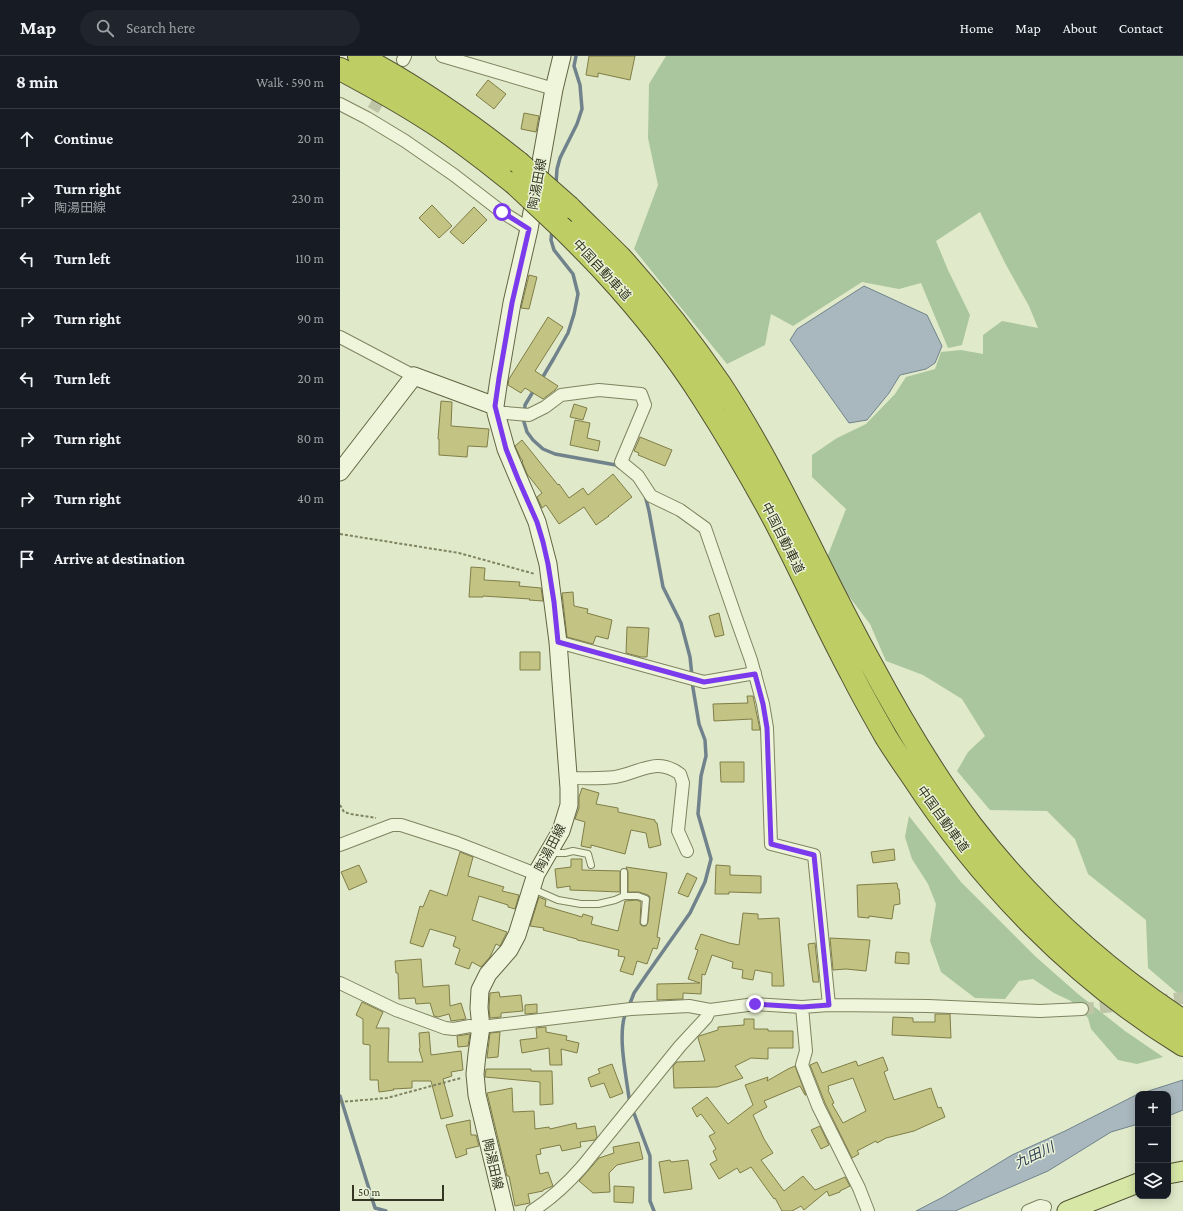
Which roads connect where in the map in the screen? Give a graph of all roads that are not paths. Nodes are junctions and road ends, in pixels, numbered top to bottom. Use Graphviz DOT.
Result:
graph roads {
  1 [pos="359,56"];
  2 [pos="442,56"];
  3 [pos="562,56"];
  4 [pos="340,69"];
  5 [pos="554,89"];
  6 [pos="340,104"];
  7 [pos="529,229"];
  8 [pos="340,337"];
  9 [pos="414,376"];
  10 [pos="496,410"];
  11 [pos="340,472"];
  12 [pos="558,642"];
  13 [pos="755,674"];
  14 [pos="568,778"];
  15 [pos="340,845"];
  16 [pos="687,851"];
  17 [pos="548,853"];
  18 [pos="591,865"];
  19 [pos="624,872"];
  20 [pos="534,881"];
  21 [pos="624,896"];
  22 [pos="644,922"];
  23 [pos="340,983"];
  24 [pos="829,1005"];
  25 [pos="802,1007"];
  26 [pos="1082,1009"];
  27 [pos="710,1010"];
  28 [pos="1183,1021"];
  29 [pos="481,1028"];
  30 [pos="1181,1044"];
  31 [pos="1183,1171"];
  32 [pos="1171,1173"];
  33 [pos="1135,1184"];
  34 [pos="1045,1207"];
  35 [pos="1079,1209"];
  36 [pos="505,1211"];
  37 [pos="532,1211"];
  38 [pos="868,1211"];
  39 [pos="1028,1211"];
  1 -- 28 [label="highway, 中国自動車道, bridge"];
  2 -- 5 [label="street"];
  3 -- 5 [label="main road, 陶湯田線"];
  4 -- 30 [label="highway, 中国自動車道, bridge"];
  5 -- 7 [label="main road, 陶湯田線"];
  6 -- 7 [label="street"];
  7 -- 10 [label="main road, 陶湯田線"];
  8 -- 9 [label="street"];
  9 -- 10 [label="main road"];
  9 -- 11 [label="main road"];
  10 -- 12 [label="main road, 陶湯田線"];
  10 -- 13 [label="street"];
  12 -- 13 [label="street"];
  12 -- 14 [label="main road, 陶湯田線"];
  13 -- 24 [label="street"];
  14 -- 16 [label="street"];
  14 -- 17 [label="main road, 陶湯田線"];
  15 -- 20 [label="street"];
  17 -- 18 [label="lane"];
  17 -- 20 [label="main road, 陶湯田線"];
  19 -- 21 [label="lane"];
  20 -- 21 [label="lane"];
  20 -- 29 [label="main road, 陶湯田線"];
  21 -- 22 [label="lane"];
  23 -- 29 [label="street"];
  24 -- 25 [label="street"];
  24 -- 26 [label="street"];
  25 -- 27 [label="street"];
  25 -- 38 [label="street"];
  27 -- 29 [label="street"];
  27 -- 37 [label="street"];
  29 -- 36 [label="main road, 陶湯田線"];
  31 -- 32 [label="main road"];
  33 -- 35 [label="main road"];
  34 -- 39 [label="street"];
}
